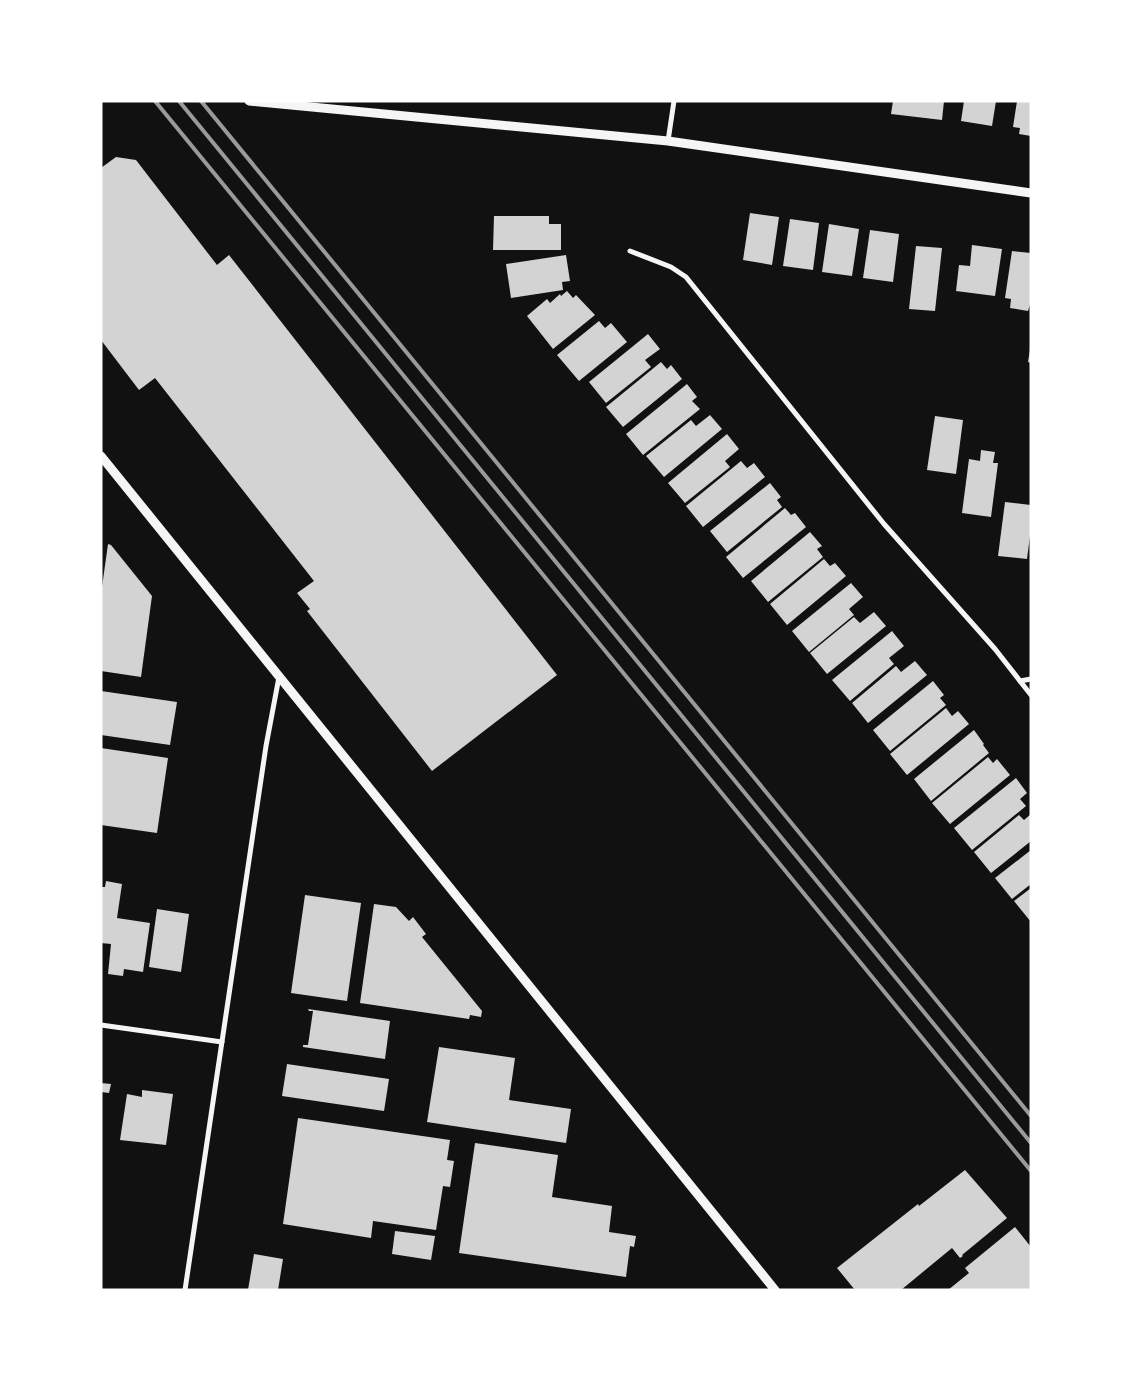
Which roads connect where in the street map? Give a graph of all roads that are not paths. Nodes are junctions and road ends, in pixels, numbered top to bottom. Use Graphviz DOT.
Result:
graph roads {
  1 [pos="249,101"];
  2 [pos="674,101"];
  3 [pos="668,141"];
  4 [pos="1031,194"];
  5 [pos="630,251"];
  6 [pos="101,456"];
  7 [pos="279,674"];
  8 [pos="1031,679"];
  9 [pos="1020,681"];
  10 [pos="1031,695"];
  11 [pos="101,1025"];
  12 [pos="222,1042"];
  13 [pos="185,1290"];
  14 [pos="775,1290"];
  1 -- 3 [label="street"];
  2 -- 3 [label="street"];
  3 -- 4 [label="street"];
  5 -- 9 [label="street"];
  6 -- 7 [label="street"];
  7 -- 12 [label="street"];
  7 -- 14 [label="street"];
  8 -- 9 [label="street"];
  9 -- 10 [label="street"];
  11 -- 12 [label="street"];
  12 -- 13 [label="street"];
}
